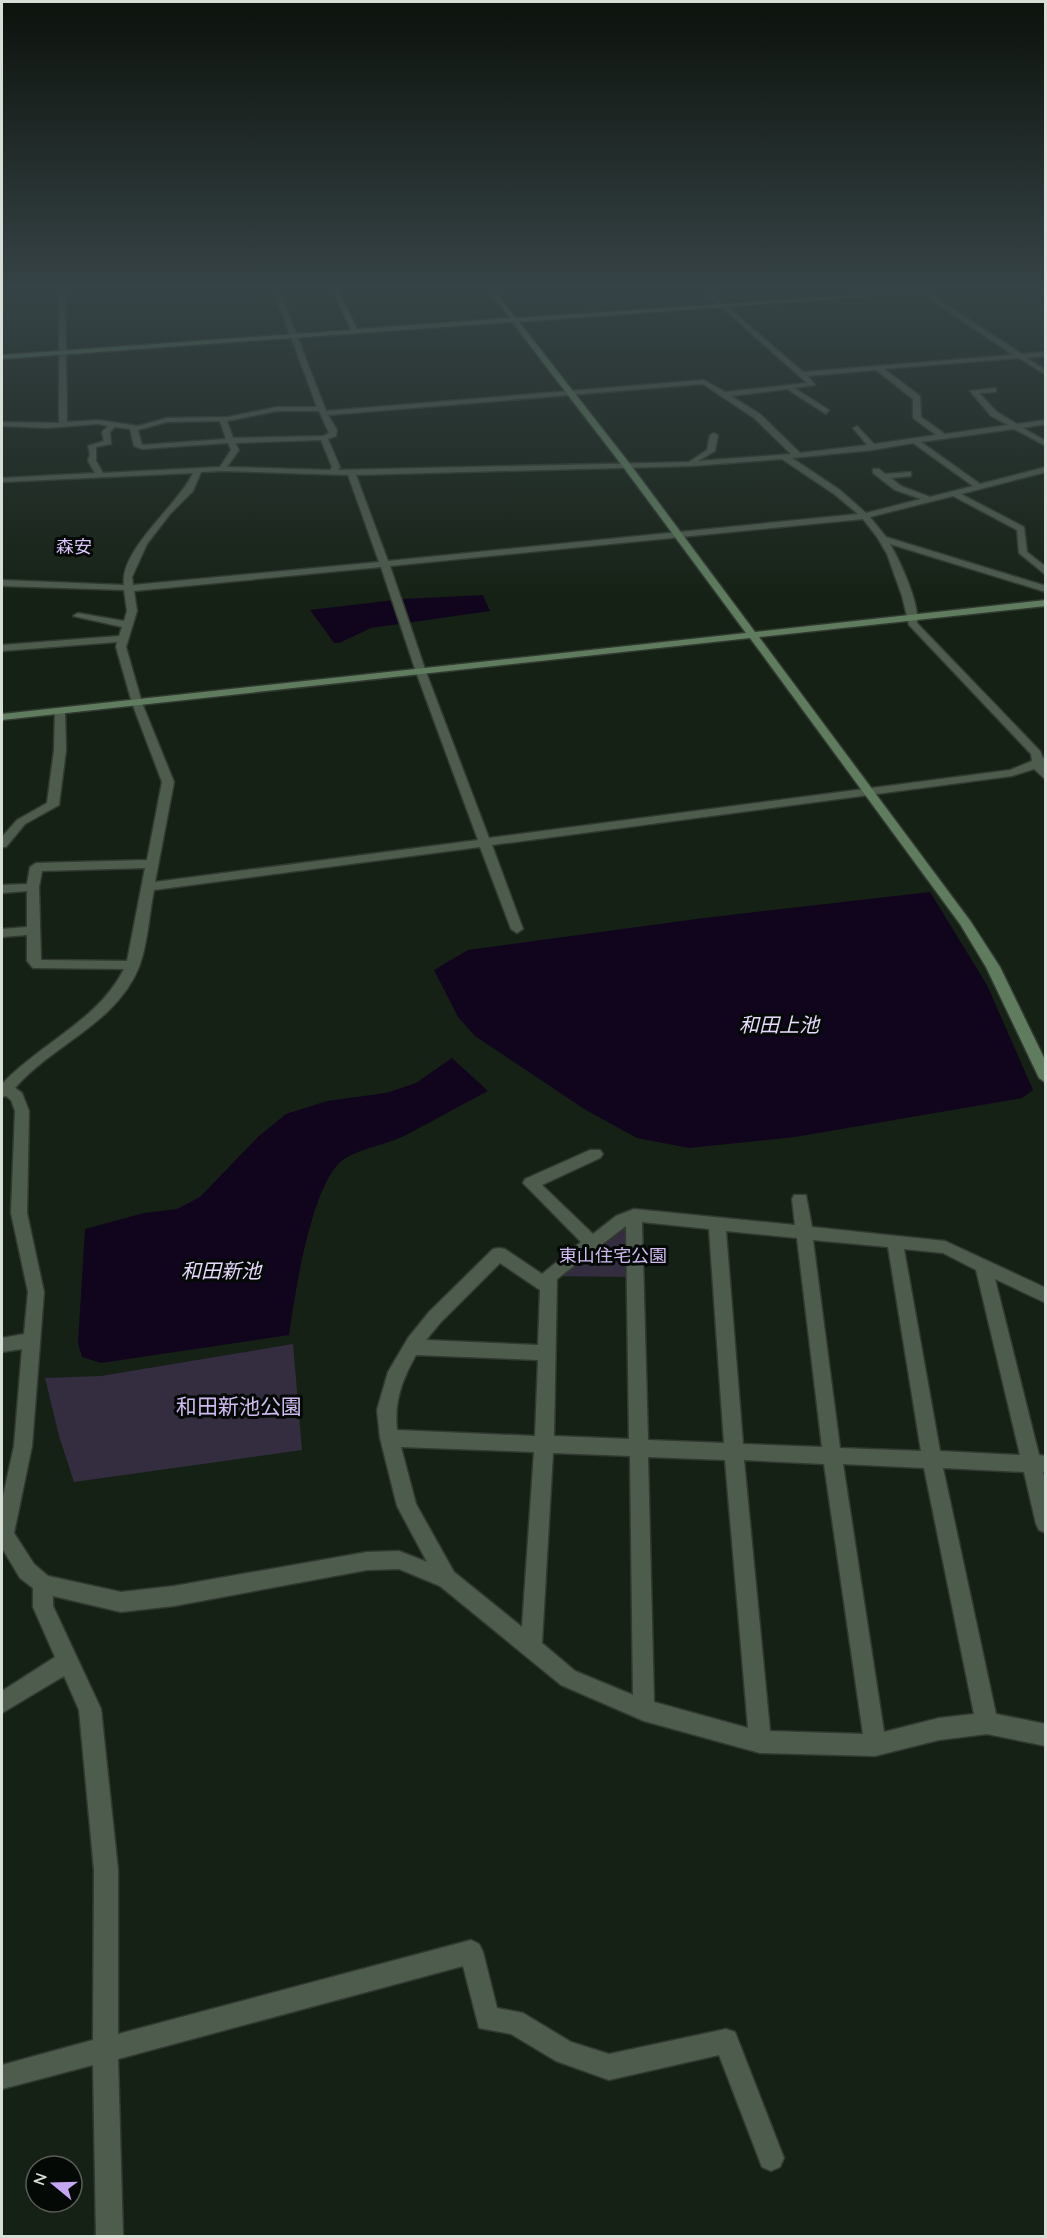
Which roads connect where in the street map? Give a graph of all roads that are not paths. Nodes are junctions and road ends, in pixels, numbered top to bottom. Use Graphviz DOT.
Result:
graph roads {
  1 [pos="63,393"];
  2 [pos="315,393"];
  3 [pos="565,393"];
  4 [pos="571,393"];
  5 [pos="734,393"];
  6 [pos="795,393"];
  7 [pos="911,393"];
  8 [pos="975,393"];
  9 [pos="721,395"];
  10 [pos="322,411"];
  11 [pos="826,412"];
  12 [pos="224,419"];
  13 [pos="1046,422"];
  14 [pos="2,424"];
  15 [pos="63,425"];
  16 [pos="113,425"];
  17 [pos="1016,425"];
  18 [pos="134,428"];
  19 [pos="857,428"];
  20 [pos="714,435"];
  21 [pos="944,437"];
  22 [pos="324,438"];
  23 [pos="229,441"];
  24 [pos="915,442"];
  25 [pos="1046,444"];
  26 [pos="873,447"];
  27 [pos="797,455"];
  28 [pos="784,457"];
  29 [pos="691,464"];
  30 [pos="627,466"];
  31 [pos="222,469"];
  32 [pos="1046,469"];
  33 [pos="198,470"];
  34 [pos="333,472"];
  35 [pos="351,473"];
  36 [pos="908,474"];
  37 [pos="100,475"];
  38 [pos="2,480"];
  39 [pos="977,485"];
  40 [pos="952,492"];
  41 [pos="927,498"];
  42 [pos="866,516"];
  43 [pos="677,535"];
  44 [pos="883,539"];
  45 [pos="383,564"];
  46 [pos="1046,572"];
  47 [pos="2,583"];
  48 [pos="128,586"];
  49 [pos="1046,589"];
  50 [pos="1046,603"];
  51 [pos="78,616"];
  52 [pos="913,617"];
  53 [pos="129,625"];
  54 [pos="751,635"];
  55 [pos="124,639"];
  56 [pos="2,648"];
  57 [pos="421,672"];
  58 [pos="137,704"];
  59 [pos="60,711"];
  60 [pos="2,717"];
  61 [pos="1042,761"];
  62 [pos="1046,777"];
  63 [pos="871,793"];
  64 [pos="486,843"];
  65 [pos="2,844"];
  66 [pos="153,864"];
  67 [pos="33,887"];
  68 [pos="149,887"];
  69 [pos="2,889"];
  70 [pos="517,929"];
  71 [pos="34,930"];
  72 [pos="2,933"];
  73 [pos="133,965"];
  74 [pos="1046,1078"];
  75 [pos="4,1090"];
  76 [pos="595,1154"];
  77 [pos="800,1199"];
  78 [pos="634,1215"];
  79 [pos="717,1224"];
  80 [pos="804,1231"];
  81 [pos="895,1242"];
  82 [pos="592,1243"];
  83 [pos="983,1264"];
  84 [pos="547,1286"];
  85 [pos="1046,1296"];
  86 [pos="32,1340"];
  87 [pos="2,1346"];
  88 [pos="412,1347"];
  89 [pos="546,1353"];
  90 [pos="388,1438"];
  91 [pos="544,1446"];
  92 [pos="640,1448"];
  93 [pos="734,1451"];
  94 [pos="832,1455"];
  95 [pos="932,1460"];
  96 [pos="1038,1464"];
  97 [pos="1046,1524"];
  98 [pos="3,1534"];
  99 [pos="447,1579"];
  100 [pos="43,1584"];
  101 [pos="531,1650"];
  102 [pos="69,1660"];
  103 [pos="2,1703"];
  104 [pos="645,1710"];
  105 [pos="987,1723"];
  106 [pos="1046,1735"];
  107 [pos="760,1742"];
  108 [pos="875,1745"];
  109 [pos="105,2050"];
  110 [pos="2,2077"];
  111 [pos="771,2158"];
  112 [pos="110,2236"];
  1 -- 15 [label="street"];
  2 -- 10 [label="street"];
  3 -- 10 [label="street"];
  4 -- 30 [label="street"];
  5 -- 9 [label="street"];
  6 -- 11 [label="street"];
  7 -- 21 [label="street"];
  8 -- 17 [label="street"];
  9 -- 27 [label="street"];
  10 -- 12 [label="street"];
  10 -- 22 [label="street"];
  12 -- 18 [label="street"];
  12 -- 23 [label="street"];
  13 -- 17 [label="street"];
  14 -- 15 [label="street"];
  15 -- 16 [label="street"];
  16 -- 18 [label="street"];
  16 -- 37 [label="street"];
  17 -- 21 [label="street"];
  17 -- 25 [label="street"];
  18 -- 23 [label="street"];
  19 -- 26 [label="street"];
  20 -- 29 [label="street"];
  21 -- 24 [label="street"];
  22 -- 23 [label="street"];
  22 -- 34 [label="street"];
  23 -- 31 [label="street"];
  24 -- 26 [label="street"];
  24 -- 39 [label="street"];
  26 -- 27 [label="street"];
  27 -- 28 [label="street"];
  28 -- 29 [label="street"];
  28 -- 42 [label="street"];
  29 -- 30 [label="street"];
  30 -- 35 [label="street"];
  30 -- 43 [label="street"];
  31 -- 33 [label="street"];
  31 -- 34 [label="street"];
  32 -- 39 [label="street"];
  33 -- 37 [label="street"];
  33 -- 48 [label="street"];
  34 -- 35 [label="street"];
  35 -- 45 [label="street"];
  36 -- 41 [label="street"];
  37 -- 38 [label="street"];
  39 -- 40 [label="street"];
  40 -- 41 [label="street"];
  40 -- 46 [label="street"];
  41 -- 42 [label="street"];
  42 -- 43 [label="street"];
  42 -- 44 [label="street"];
  43 -- 45 [label="street"];
  43 -- 54 [label="street"];
  44 -- 49 [label="street"];
  44 -- 52 [label="street"];
  45 -- 48 [label="street"];
  45 -- 57 [label="street"];
  47 -- 48 [label="street"];
  48 -- 53 [label="street"];
  50 -- 52 [label="street"];
  51 -- 53 [label="street"];
  52 -- 54 [label="street"];
  52 -- 61 [label="street"];
  53 -- 55 [label="street"];
  54 -- 57 [label="street"];
  54 -- 63 [label="street"];
  55 -- 56 [label="street"];
  55 -- 58 [label="street"];
  57 -- 58 [label="street"];
  57 -- 64 [label="street"];
  58 -- 59 [label="street"];
  58 -- 66 [label="street"];
  59 -- 60 [label="street"];
  59 -- 65 [label="street"];
  61 -- 62 [label="street"];
  61 -- 63 [label="street"];
  63 -- 64 [label="street"];
  63 -- 74 [label="street"];
  64 -- 68 [label="street"];
  64 -- 70 [label="street"];
  66 -- 67 [label="street"];
  66 -- 68 [label="street"];
  67 -- 69 [label="street"];
  67 -- 71 [label="street"];
  68 -- 73 [label="street"];
  71 -- 72 [label="street"];
  71 -- 73 [label="street"];
  73 -- 75 [label="street"];
  75 -- 86 [label="street"];
  76 -- 82 [label="street"];
  77 -- 80 [label="street"];
  78 -- 79 [label="street"];
  78 -- 82 [label="street"];
  78 -- 92 [label="street"];
  79 -- 80 [label="street"];
  79 -- 93 [label="street"];
  80 -- 81 [label="street"];
  80 -- 94 [label="street"];
  81 -- 83 [label="street"];
  81 -- 95 [label="street"];
  82 -- 84 [label="street"];
  83 -- 85 [label="street"];
  83 -- 96 [label="street"];
  84 -- 88 [label="street"];
  84 -- 89 [label="street"];
  86 -- 87 [label="street"];
  86 -- 98 [label="street"];
  88 -- 89 [label="street"];
  88 -- 90 [label="street"];
  89 -- 91 [label="street"];
  90 -- 91 [label="street"];
  90 -- 99 [label="street"];
  91 -- 92 [label="street"];
  91 -- 101 [label="street"];
  92 -- 93 [label="street"];
  92 -- 104 [label="street"];
  93 -- 94 [label="street"];
  93 -- 107 [label="street"];
  94 -- 95 [label="street"];
  94 -- 108 [label="street"];
  95 -- 96 [label="street"];
  95 -- 105 [label="street"];
  96 -- 97 [label="street"];
  98 -- 100 [label="street"];
  99 -- 100 [label="street"];
  99 -- 101 [label="street"];
  100 -- 102 [label="street"];
  101 -- 104 [label="street"];
  102 -- 103 [label="street"];
  102 -- 109 [label="street"];
  104 -- 107 [label="street"];
  105 -- 106 [label="street"];
  105 -- 108 [label="street"];
  107 -- 108 [label="street"];
  109 -- 110 [label="street"];
  109 -- 111 [label="street"];
  109 -- 112 [label="street"];
}
